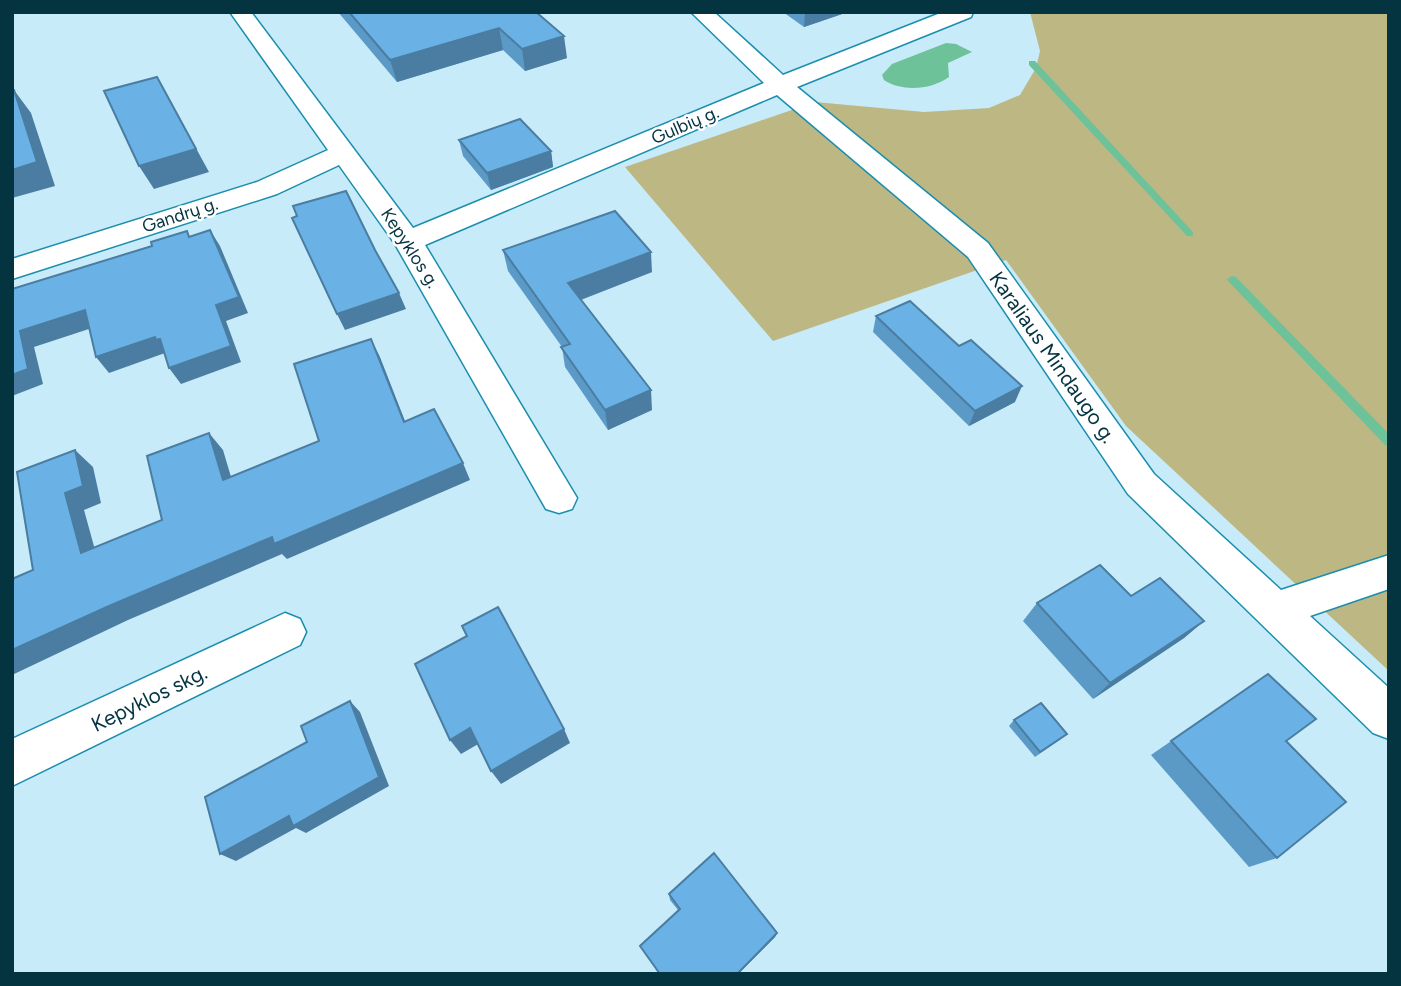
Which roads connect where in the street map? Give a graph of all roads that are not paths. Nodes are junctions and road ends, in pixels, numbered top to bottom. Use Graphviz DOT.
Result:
graph roads {
  1 [pos="240,12"];
  2 [pos="701,12"];
  3 [pos="963,12"];
  4 [pos="780,85"];
  5 [pos="345,152"];
  6 [pos="408,241"];
  7 [pos="12,269"];
  8 [pos="559,498"];
  9 [pos="1389,572"];
  10 [pos="1276,610"];
  11 [pos="285,632"];
  12 [pos="1389,718"];
  13 [pos="12,764"];
  1 -- 5 [label="street, Kepyklos g."];
  2 -- 4 [label="street, Karaliaus Mindaugo g."];
  3 -- 4 [label="street, Gulbių g."];
  4 -- 6 [label="street, Gulbių g."];
  4 -- 10 [label="street, Karaliaus Mindaugo g."];
  5 -- 6 [label="street, Kepyklos g."];
  5 -- 7 [label="street, Gandrų g."];
  6 -- 8 [label="street, Kepyklos g."];
  9 -- 10 [label="street"];
  10 -- 12 [label="street, Karaliaus Mindaugo g."];
  11 -- 13 [label="street, Kepyklos skg."];
}
